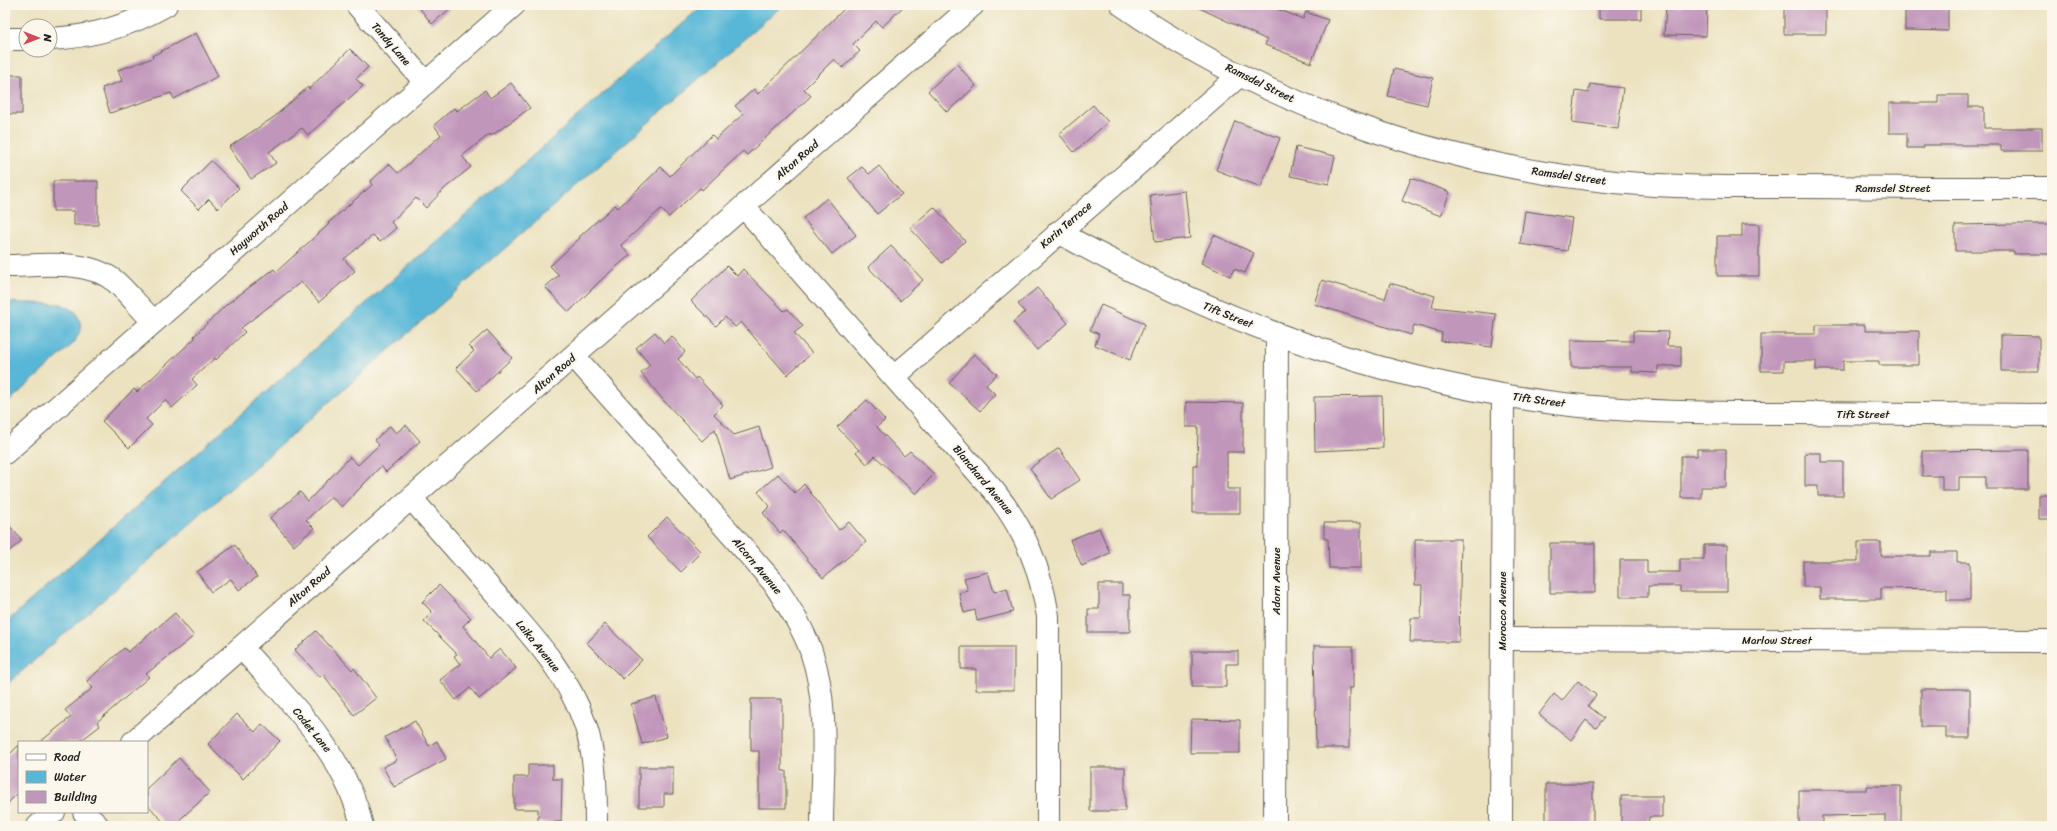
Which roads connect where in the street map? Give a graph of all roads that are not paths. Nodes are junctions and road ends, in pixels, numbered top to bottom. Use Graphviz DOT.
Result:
graph roads {
  1 [pos="166,5"];
  2 [pos="357,5"];
  3 [pos="514,5"];
  4 [pos="973,5"];
  5 [pos="1122,5"];
  6 [pos="58,38"];
  7 [pos="5,39"];
  8 [pos="18,39"];
  9 [pos="1240,75"];
  10 [pos="426,82"];
  11 [pos="2052,188"];
  12 [pos="744,207"];
  13 [pos="1058,232"];
  14 [pos="5,266"];
  15 [pos="154,322"];
  16 [pos="1277,335"];
  17 [pos="574,356"];
  18 [pos="894,377"];
  19 [pos="1503,395"];
  20 [pos="2052,415"];
  21 [pos="5,453"];
  22 [pos="411,498"];
  23 [pos="1502,639"];
  24 [pos="2052,641"];
  25 [pos="241,647"];
  26 [pos="134,741"];
  27 [pos="53,813"];
  28 [pos="85,813"];
  29 [pos="38,826"];
  30 [pos="98,826"];
  31 [pos="362,826"];
  32 [pos="596,826"];
  33 [pos="822,826"];
  34 [pos="1048,826"];
  35 [pos="1275,826"];
  36 [pos="1501,826"];
  1 -- 6 [label="street"];
  2 -- 10 [label="street, Tandy Lane"];
  3 -- 10 [label="street, Hayworth Road"];
  4 -- 12 [label="street, Alton Road"];
  5 -- 9 [label="street, Ramsdel Street"];
  7 -- 8 [label="street"];
  9 -- 11 [label="street, Ramsdel Street"];
  9 -- 13 [label="street, Karin Terrace"];
  10 -- 15 [label="street, Hayworth Road"];
  12 -- 17 [label="street, Alton Road"];
  12 -- 18 [label="street, Blanchard Avenue"];
  13 -- 16 [label="street, Tift Street"];
  13 -- 18 [label="street, Karin Terrace"];
  14 -- 15 [label="street"];
  15 -- 21 [label="street, Hayworth Road"];
  16 -- 19 [label="street, Tift Street"];
  16 -- 35 [label="street, Adorn Avenue"];
  17 -- 22 [label="street, Alton Road"];
  17 -- 33 [label="street, Alcorn Avenue"];
  18 -- 34 [label="street, Blanchard Avenue"];
  19 -- 20 [label="street, Tift Street"];
  19 -- 23 [label="street, Morocco Avenue"];
  22 -- 25 [label="street, Alton Road"];
  22 -- 32 [label="street, Laika Avenue"];
  23 -- 24 [label="street, Marlow Street"];
  23 -- 36 [label="street, Morocco Avenue"];
  25 -- 26 [label="street, Alton Road"];
  25 -- 31 [label="street, Cadet Lane"];
  27 -- 29 [label="street"];
  28 -- 30 [label="street"];
}
